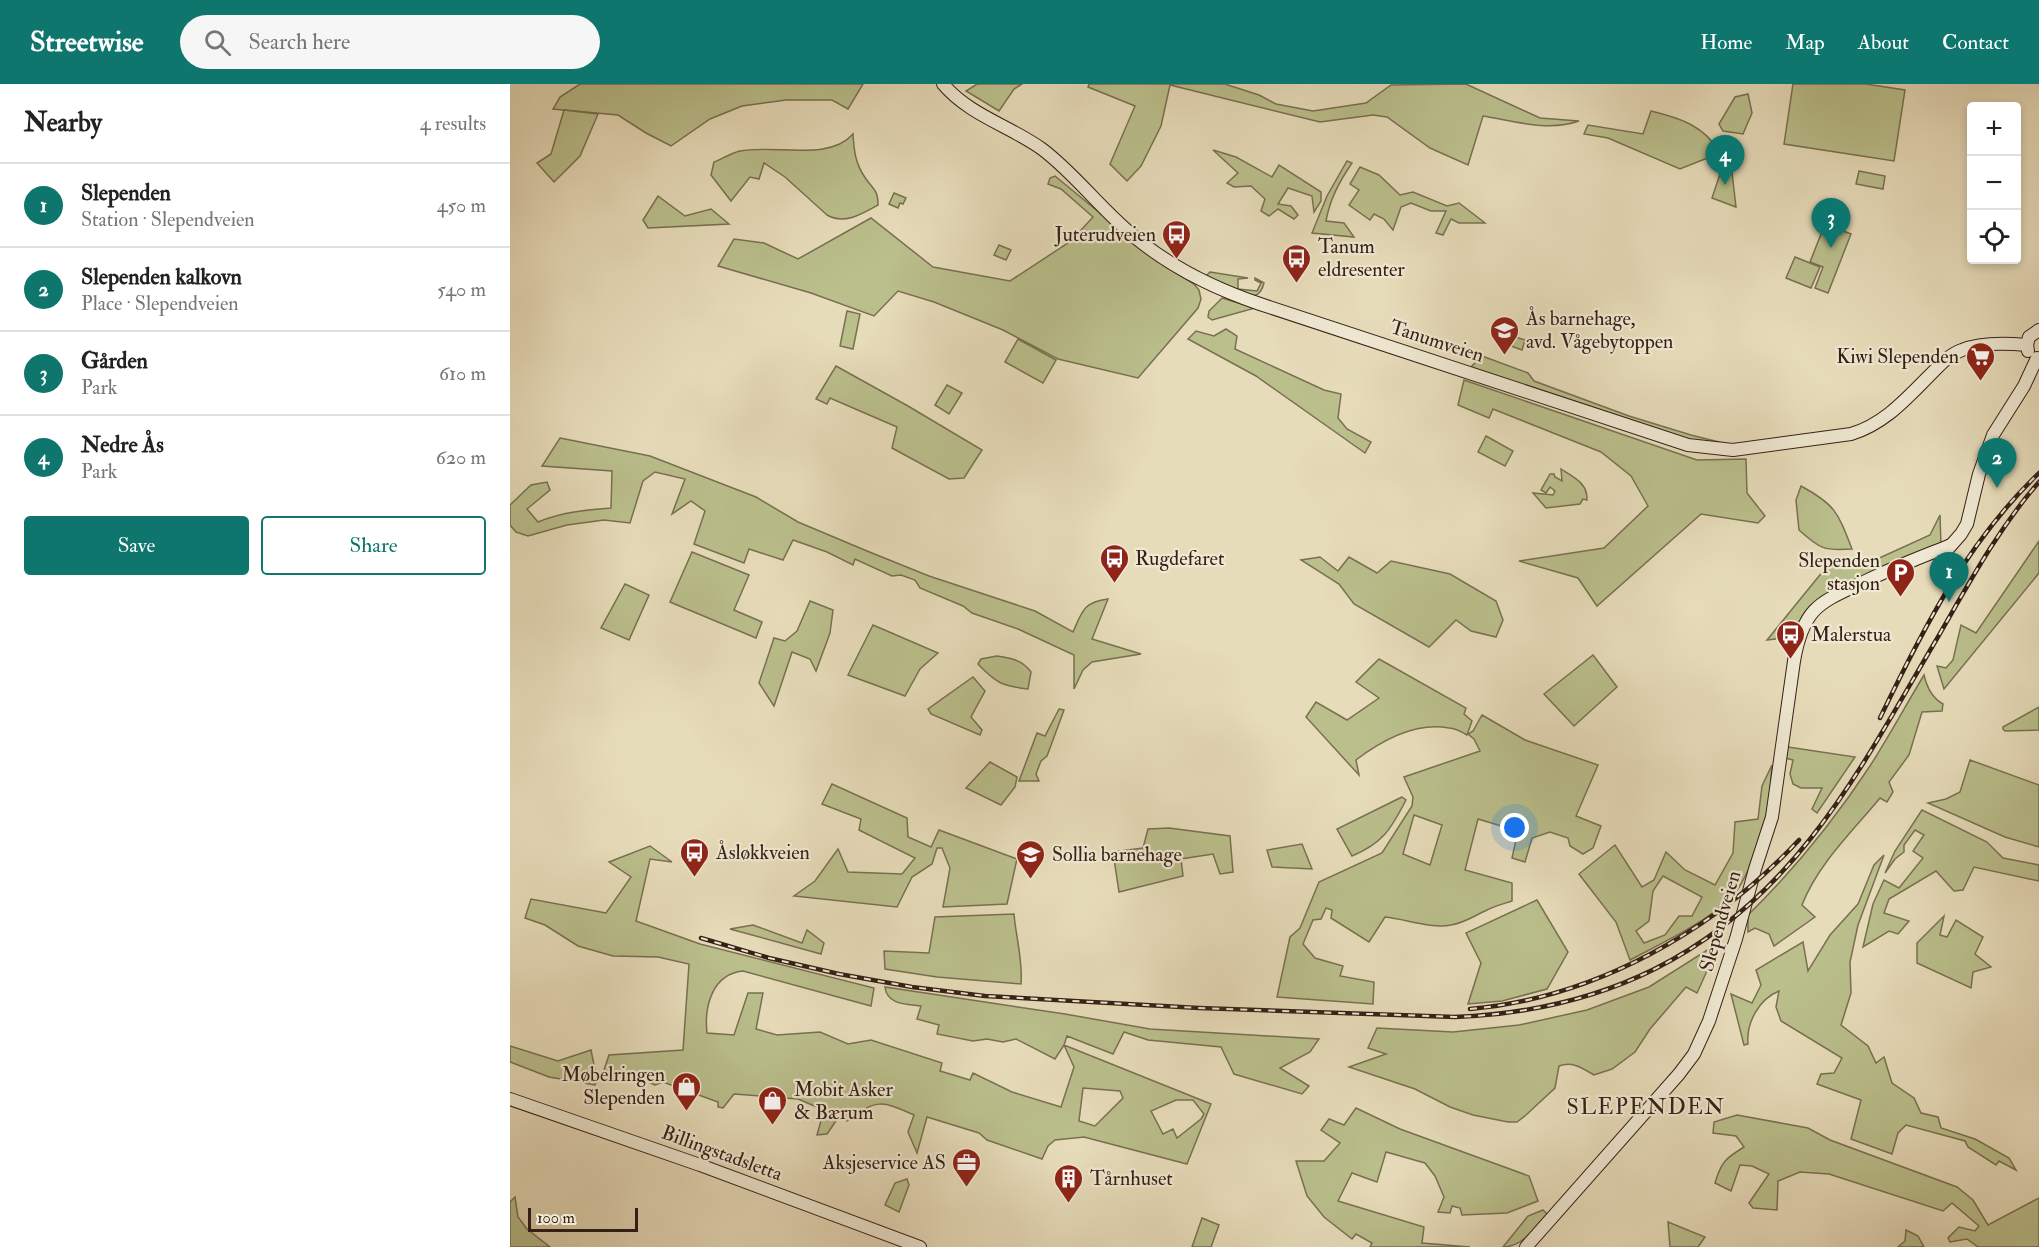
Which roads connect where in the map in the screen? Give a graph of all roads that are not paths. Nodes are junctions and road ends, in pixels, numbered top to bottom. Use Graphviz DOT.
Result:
graph roads {
  1 [pos="943,84"];
  2 [pos="2039,330"];
  3 [pos="2027,345"];
  4 [pos="2038,358"];
  5 [pos="510,1101"];
  6 [pos="905,1247"];
  7 [pos="920,1247"];
  8 [pos="1526,1247"];
  1 -- 3 [label="main road, Tanumveien"];
  2 -- 3 [label="main road"];
  3 -- 4 [label="main road"];
  4 -- 8 [label="main road, Slependveien"];
  5 -- 6 [label="main road, Billingstadsletta"];
  5 -- 7 [label="main road, Billingstadsletta"];
}
